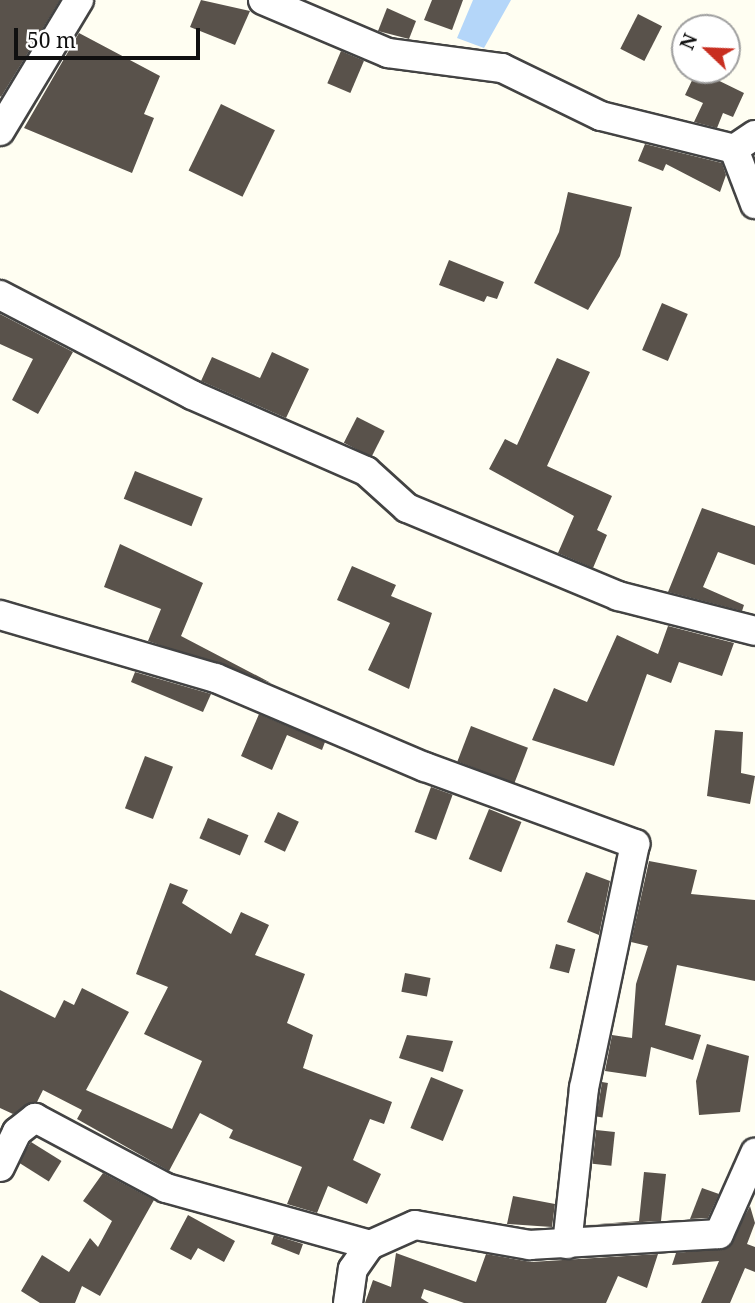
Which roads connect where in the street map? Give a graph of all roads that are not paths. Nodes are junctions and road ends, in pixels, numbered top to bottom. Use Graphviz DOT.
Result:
graph roads {
  1 [pos="79,0"];
  2 [pos="263,0"];
  3 [pos="0,131"];
  4 [pos="744,142"];
  5 [pos="755,204"];
  6 [pos="0,295"];
  7 [pos="0,615"];
  8 [pos="755,632"];
  9 [pos="753,1147"];
  10 [pos="0,1167"];
  11 [pos="567,1244"];
  12 [pos="370,1245"];
  13 [pos="348,1303"];
  1 -- 3 [label="street"];
  2 -- 4 [label="street"];
  4 -- 5 [label="street"];
  6 -- 8 [label="street"];
  7 -- 11 [label="street"];
  9 -- 11 [label="street"];
  10 -- 12 [label="street"];
  11 -- 12 [label="street"];
  12 -- 13 [label="street"];
}
